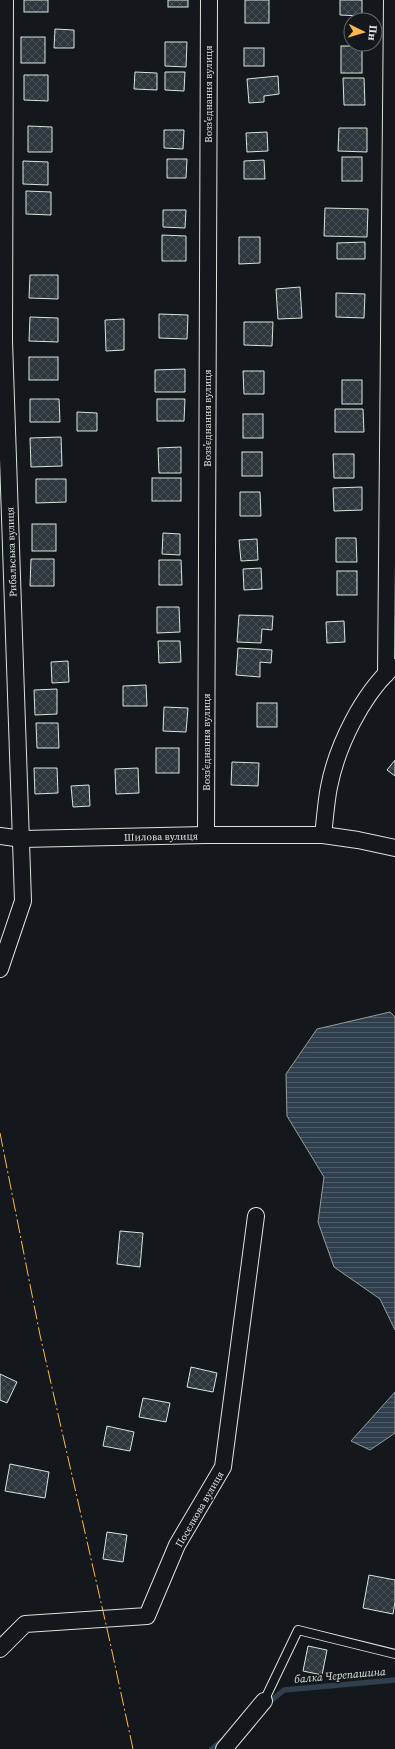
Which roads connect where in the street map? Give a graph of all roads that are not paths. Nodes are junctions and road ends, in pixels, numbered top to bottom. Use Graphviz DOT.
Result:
graph roads {
  1 [pos="5,0"];
  2 [pos="209,0"];
  3 [pos="392,0"];
  4 [pos="391,670"];
  5 [pos="206,835"];
  6 [pos="323,835"];
  7 [pos="0,836"];
  8 [pos="22,839"];
  9 [pos="395,848"];
  10 [pos="0,969"];
  11 [pos="256,1216"];
  12 [pos="0,1649"];
  13 [pos="395,1654"];
  14 [pos="264,1701"];
  15 [pos="224,1749"];
  1 -- 8 [label="street, Рибальська вулиця"];
  2 -- 5 [label="street, Возз’єднання вулиця"];
  3 -- 4 [label="street"];
  4 -- 6 [label="street"];
  5 -- 6 [label="street, Шилова вулиця"];
  5 -- 8 [label="street, Шилова вулиця"];
  6 -- 9 [label="street, Шилова вулиця"];
  7 -- 8 [label="street, Шилова вулиця"];
  8 -- 10 [label="street, Рибальська вулиця"];
  11 -- 12 [label="street, Посєлкова вулиця"];
  13 -- 14 [label="lane"];
  14 -- 15 [label="street"];
}
